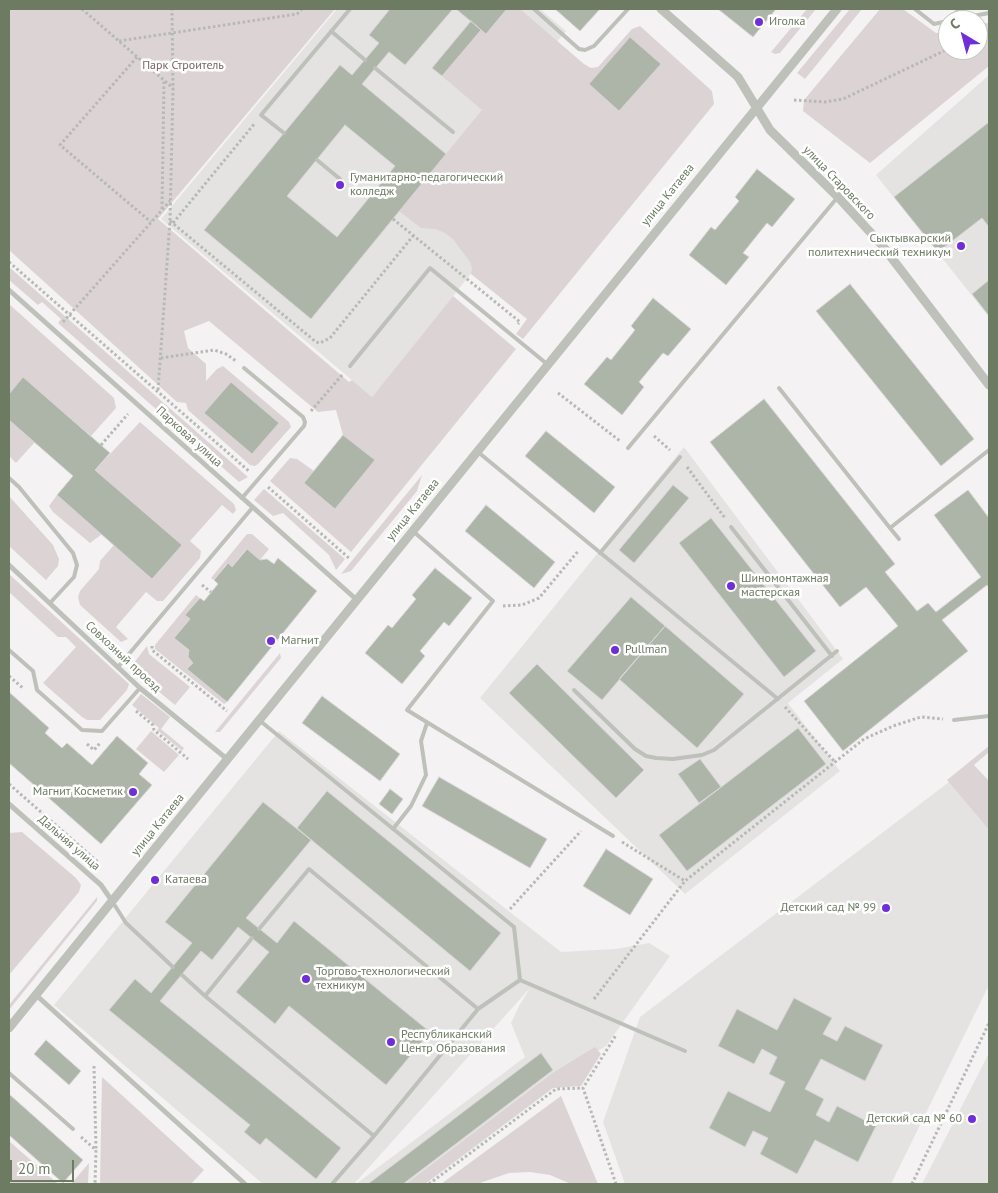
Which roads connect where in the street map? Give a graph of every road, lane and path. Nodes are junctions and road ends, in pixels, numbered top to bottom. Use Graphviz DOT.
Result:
graph roads {
  1 [pos="82,9"];
  2 [pos="172,9"];
  3 [pos="292,9"];
  4 [pos="302,9"];
  5 [pos="350,9"];
  6 [pos="534,9"];
  7 [pos="628,9"];
  8 [pos="661,9"];
  9 [pos="837,9"];
  10 [pos="915,9"];
  11 [pos="297,14"];
  12 [pos="938,23"];
  13 [pos="331,31"];
  14 [pos="173,33"];
  15 [pos="119,41"];
  16 [pos="938,54"];
  17 [pos="137,57"];
  18 [pos="365,60"];
  19 [pos="375,68"];
  20 [pos="164,81"];
  21 [pos="173,89"];
  22 [pos="794,100"];
  23 [pos="756,106"];
  24 [pos="262,115"];
  25 [pos="453,132"];
  26 [pos="284,133"];
  27 [pos="317,160"];
  28 [pos="340,179"];
  29 [pos="838,197"];
  30 [pos="170,200"];
  31 [pos="162,210"];
  32 [pos="393,219"];
  33 [pos="151,222"];
  34 [pos="172,222"];
  35 [pos="9,262"];
  36 [pos="9,290"];
  37 [pos="70,314"];
  38 [pos="55,331"];
  39 [pos="161,358"];
  40 [pos="547,364"];
  41 [pos="350,366"];
  42 [pos="244,368"];
  43 [pos="989,385"];
  44 [pos="779,388"];
  45 [pos="558,393"];
  46 [pos="137,404"];
  47 [pos="304,419"];
  48 [pos="644,429"];
  49 [pos="101,445"];
  50 [pos="628,448"];
  51 [pos="989,450"];
  52 [pos="476,451"];
  53 [pos="680,458"];
  54 [pos="9,478"];
  55 [pos="242,498"];
  56 [pos="253,507"];
  57 [pos="731,527"];
  58 [pos="890,528"];
  59 [pos="412,530"];
  60 [pos="899,539"];
  61 [pos="586,542"];
  62 [pos="600,553"];
  63 [pos="9,565"];
  64 [pos="201,584"];
  65 [pos="211,592"];
  66 [pos="356,600"];
  67 [pos="493,601"];
  68 [pos="50,603"];
  69 [pos="152,643"];
  70 [pos="9,650"];
  71 [pos="838,651"];
  72 [pos="832,656"];
  73 [pos="118,667"];
  74 [pos="140,688"];
  75 [pos="574,690"];
  76 [pos="778,699"];
  77 [pos="227,711"];
  78 [pos="989,716"];
  79 [pos="258,720"];
  80 [pos="954,720"];
  81 [pos="428,723"];
  82 [pos="227,759"];
  83 [pos="835,762"];
  84 [pos="9,784"];
  85 [pos="9,804"];
  86 [pos="590,822"];
  87 [pos="393,829"];
  88 [pos="613,836"];
  89 [pos="99,863"];
  90 [pos="685,881"];
  91 [pos="112,901"];
  92 [pos="502,917"];
  93 [pos="260,929"];
  94 [pos="252,938"];
  95 [pos="173,967"];
  96 [pos="182,975"];
  97 [pos="520,980"];
  98 [pos="35,994"];
  99 [pos="204,996"];
  100 [pos="587,1008"];
  101 [pos="478,1009"];
  102 [pos="624,1024"];
  103 [pos="989,1024"];
  104 [pos="9,1028"];
  105 [pos="94,1048"];
  106 [pos="685,1051"];
  107 [pos="9,1073"];
  108 [pos="583,1088"];
  109 [pos="73,1129"];
  110 [pos="374,1136"];
  111 [pos="96,1150"];
  112 [pos="95,1184"];
  113 [pos="245,1184"];
  114 [pos="332,1184"];
  115 [pos="428,1184"];
  116 [pos="616,1184"];
  117 [pos="912,1184"];
  1 -- 15 [label="path"];
  2 -- 14 [label="path"];
  3 -- 11 [label="path"];
  4 -- 11 [label="path"];
  5 -- 13 [label="lane"];
  6 -- 7 [label="lane"];
  8 -- 23 [label="street, улица Старовского"];
  9 -- 23 [label="street, улица Катаева"];
  10 -- 12 [label="lane"];
  11 -- 14 [label="path"];
  13 -- 18 [label="lane"];
  13 -- 24 [label="lane"];
  14 -- 15 [label="path"];
  14 -- 21 [label="path"];
  15 -- 17 [label="path"];
  16 -- 22 [label="path"];
  17 -- 20 [label="path"];
  17 -- 33 [label="path"];
  19 -- 25 [label="lane"];
  20 -- 21 [label="path"];
  20 -- 31 [label="path"];
  21 -- 30 [label="path"];
  23 -- 29 [label="street, улица Старовского"];
  23 -- 40 [label="street, улица Катаева"];
  24 -- 26 [label="lane"];
  24 -- 34 [label="path"];
  27 -- 28 [label="lane"];
  29 -- 43 [label="street, улица Старовского"];
  29 -- 48 [label="lane"];
  30 -- 31 [label="path"];
  30 -- 34 [label="path"];
  31 -- 33 [label="path"];
  32 -- 34 [label="path"];
  33 -- 37 [label="path"];
  34 -- 39 [label="path"];
  35 -- 37 [label="path"];
  36 -- 38 [label="street, Парковая улица"];
  37 -- 38 [label="path"];
  37 -- 39 [label="path"];
  38 -- 46 [label="street, Парковая улица"];
  39 -- 42 [label="path"];
  40 -- 41 [label="lane"];
  40 -- 52 [label="street, улица Катаева"];
  41 -- 47 [label="path"];
  42 -- 47 [label="lane"];
  44 -- 58 [label="lane"];
  45 -- 50 [label="path"];
  46 -- 49 [label="path"];
  46 -- 55 [label="street, Парковая улица"];
  47 -- 55 [label="lane"];
  48 -- 50 [label="lane"];
  48 -- 53 [label="path"];
  51 -- 58 [label="lane"];
  52 -- 59 [label="street, улица Катаева"];
  52 -- 61 [label="lane"];
  53 -- 57 [label="path"];
  53 -- 62 [label="lane"];
  54 -- 68 [label="lane"];
  55 -- 56 [label="street, Парковая улица"];
  56 -- 66 [label="street, Парковая улица"];
  56 -- 73 [label="lane"];
  57 -- 72 [label="lane"];
  58 -- 60 [label="lane"];
  59 -- 66 [label="street, улица Катаева"];
  59 -- 67 [label="lane"];
  61 -- 62 [label="lane"];
  61 -- 67 [label="path"];
  62 -- 76 [label="lane"];
  63 -- 68 [label="street, Совхозный проезд"];
  64 -- 65 [label="path"];
  66 -- 79 [label="street, улица Катаева"];
  67 -- 81 [label="lane"];
  68 -- 73 [label="street, Совхозный проезд"];
  69 -- 77 [label="path"];
  70 -- 74 [label="lane"];
  71 -- 72 [label="lane"];
  72 -- 76 [label="lane"];
  73 -- 74 [label="street, Совхозный проезд"];
  74 -- 82 [label="street, Совхозный проезд"];
  75 -- 76 [label="lane"];
  76 -- 83 [label="path"];
  78 -- 80 [label="lane"];
  79 -- 82 [label="street, улица Катаева"];
  79 -- 87 [label="lane"];
  80 -- 83 [label="path"];
  81 -- 86 [label="lane"];
  81 -- 87 [label="lane"];
  82 -- 91 [label="street, улица Катаева"];
  83 -- 90 [label="path"];
  84 -- 89 [label="path"];
  85 -- 91 [label="street, Дальняя улица"];
  86 -- 88 [label="lane"];
  86 -- 92 [label="path"];
  87 -- 92 [label="lane"];
  88 -- 90 [label="path"];
  90 -- 100 [label="path"];
  91 -- 95 [label="lane"];
  91 -- 98 [label="street, улица Катаева"];
  92 -- 97 [label="lane"];
  93 -- 101 [label="lane"];
  94 -- 99 [label="lane"];
  96 -- 99 [label="lane"];
  97 -- 100 [label="lane"];
  97 -- 101 [label="lane"];
  98 -- 104 [label="street, улица Катаева"];
  98 -- 105 [label="street"];
  99 -- 110 [label="lane"];
  100 -- 102 [label="lane"];
  101 -- 110 [label="lane"];
  102 -- 106 [label="lane"];
  102 -- 108 [label="path"];
  103 -- 117 [label="path"];
  105 -- 111 [label="path"];
  105 -- 113 [label="street"];
  107 -- 109 [label="lane"];
  108 -- 115 [label="path"];
  108 -- 116 [label="path"];
  109 -- 111 [label="path"];
  110 -- 114 [label="lane"];
  111 -- 112 [label="path"];
}
